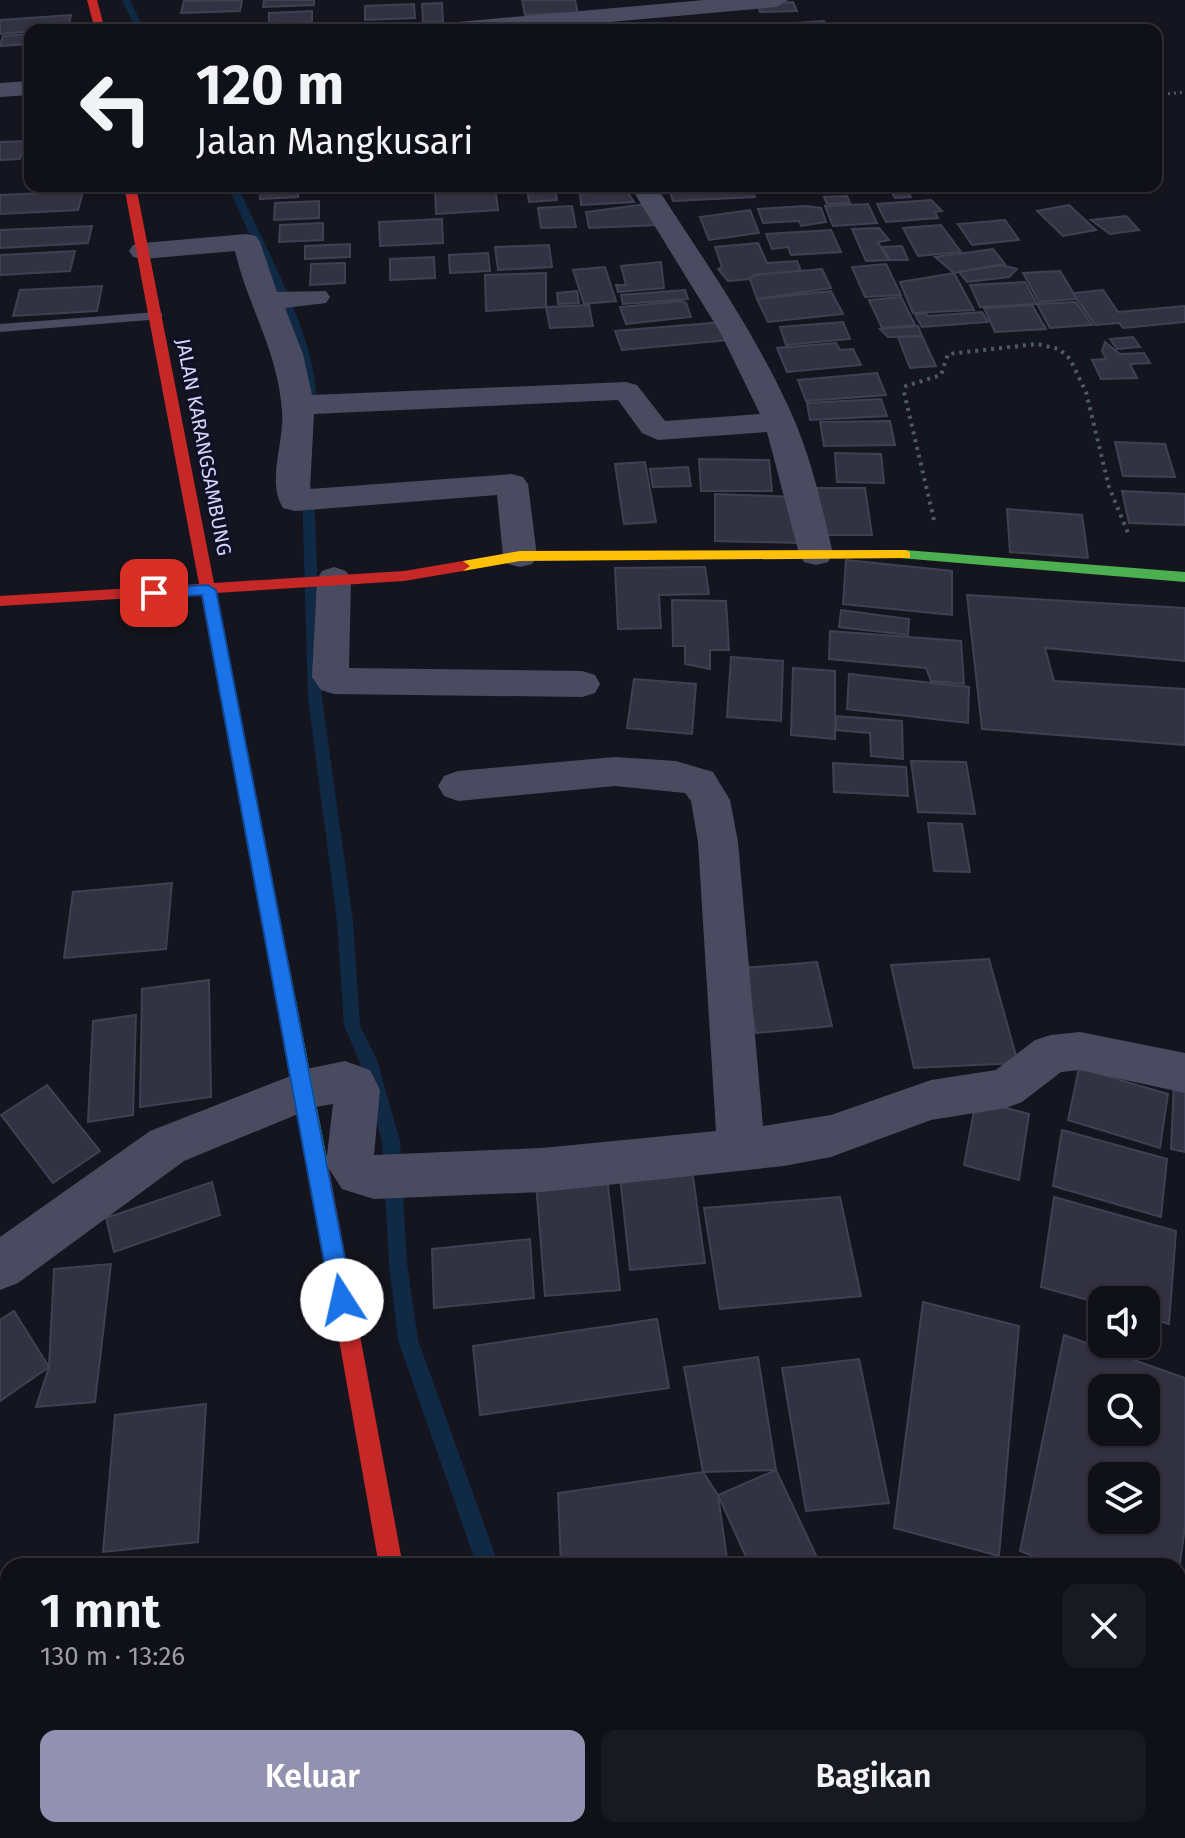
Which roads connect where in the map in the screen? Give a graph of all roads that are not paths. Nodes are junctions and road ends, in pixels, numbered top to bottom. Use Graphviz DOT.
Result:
graph roads {
  1 [pos="92,0"];
  2 [pos="777,0"];
  3 [pos="98,24"];
  4 [pos="530,24"];
  5 [pos="24,88"];
  6 [pos="0,90"];
  7 [pos="133,192"];
  8 [pos="647,192"];
  9 [pos="143,251"];
  10 [pos="316,297"];
  11 [pos="274,300"];
  12 [pos="157,316"];
  13 [pos="0,328"];
  14 [pos="297,405"];
  15 [pos="779,422"];
  16 [pos="816,554"];
  17 [pos="520,556"];
  18 [pos="1185,577"];
  19 [pos="328,580"];
  20 [pos="208,590"];
  21 [pos="0,601"];
  22 [pos="582,684"];
  23 [pos="458,786"];
  24 [pos="1185,1073"];
  25 [pos="304,1090"];
  26 [pos="741,1149"];
  27 [pos="0,1266"];
  28 [pos="390,1558"];
  1 -- 3 [label="main road"];
  2 -- 4 [label="street"];
  5 -- 6 [label="street"];
  7 -- 9 [label="main road, JALAN KARANGSAMBUNG"];
  8 -- 15 [label="street"];
  9 -- 11 [label="street"];
  9 -- 12 [label="main road, JALAN KARANGSAMBUNG"];
  10 -- 11 [label="street"];
  11 -- 14 [label="street"];
  12 -- 13 [label="lane"];
  12 -- 20 [label="main road, JALAN KARANGSAMBUNG"];
  14 -- 15 [label="street"];
  14 -- 17 [label="street"];
  15 -- 16 [label="street"];
  16 -- 17 [label="main road"];
  16 -- 18 [label="main road"];
  17 -- 19 [label="main road"];
  19 -- 20 [label="main road"];
  19 -- 22 [label="street"];
  20 -- 21 [label="main road"];
  20 -- 25 [label="main road, JALAN KARANGSAMBUNG"];
  23 -- 26 [label="street"];
  24 -- 26 [label="street"];
  25 -- 26 [label="street"];
  25 -- 27 [label="street"];
  25 -- 28 [label="main road, JALAN KARANGSAMBUNG"];
}
